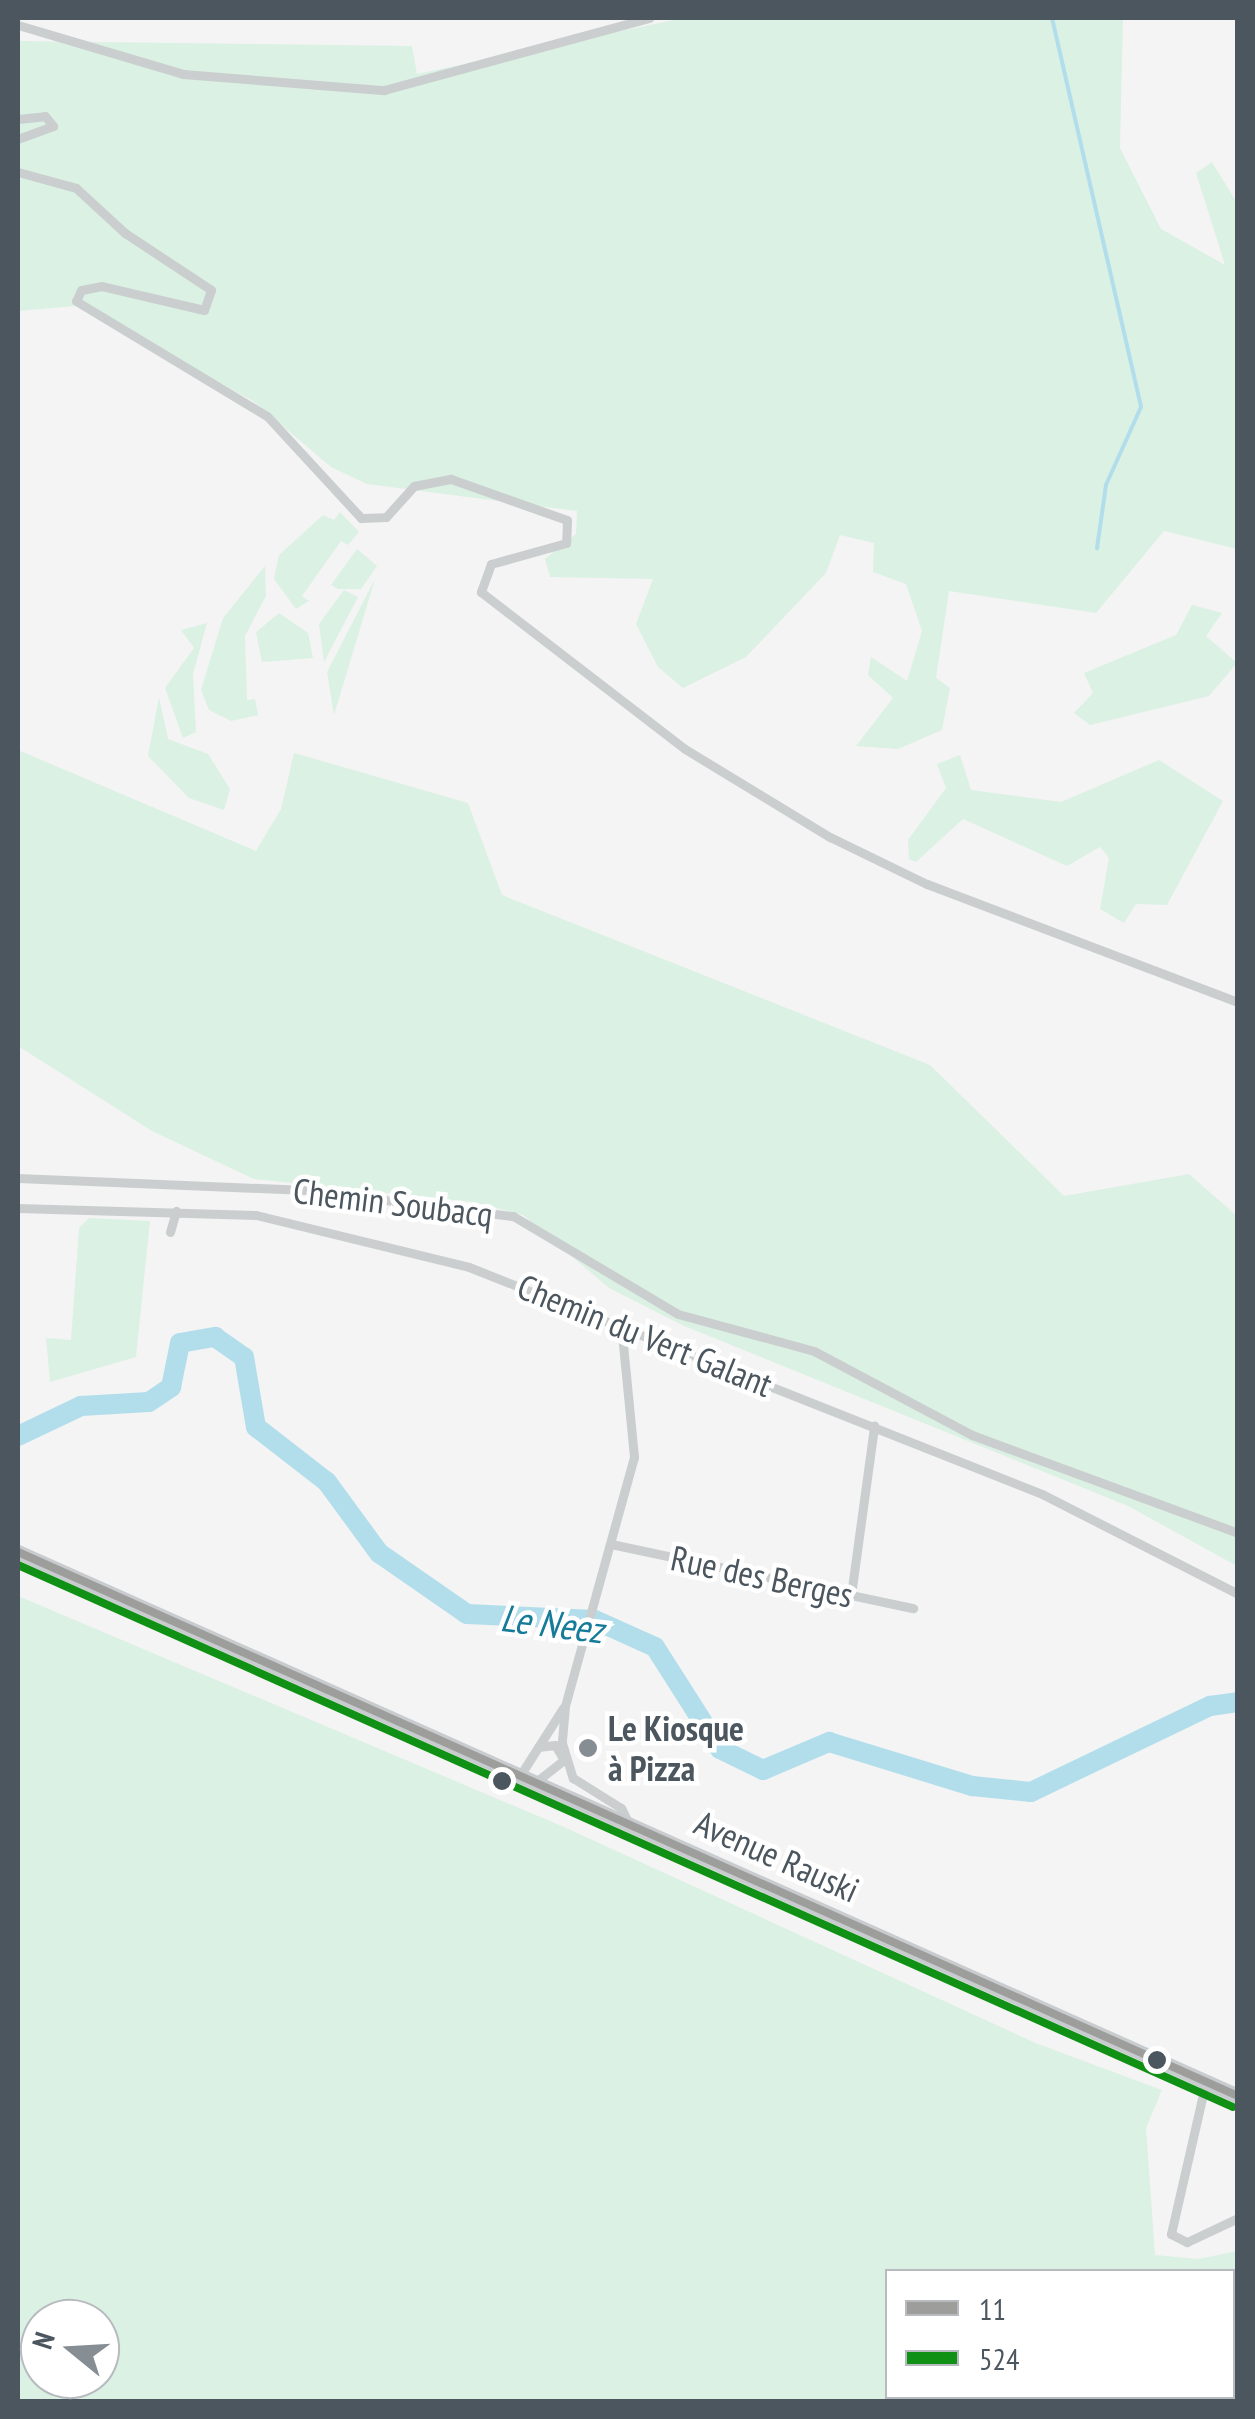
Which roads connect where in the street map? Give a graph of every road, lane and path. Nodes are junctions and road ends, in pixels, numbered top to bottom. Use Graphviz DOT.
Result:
graph roads {
  1 [pos="649,18"];
  2 [pos="30,21"];
  3 [pos="18,25"];
  4 [pos="18,119"];
  5 [pos="18,139"];
  6 [pos="18,172"];
  7 [pos="1238,1002"];
  8 [pos="18,1178"];
  9 [pos="18,1208"];
  10 [pos="176,1211"];
  11 [pos="170,1232"];
  12 [pos="621,1324"];
  13 [pos="874,1426"];
  14 [pos="1238,1533"];
  15 [pos="610,1544"];
  16 [pos="18,1552"];
  17 [pos="1238,1594"];
  18 [pos="852,1595"];
  19 [pos="913,1608"];
  20 [pos="565,1706"];
  21 [pos="537,1748"];
  22 [pos="564,1760"];
  23 [pos="522,1774"];
  24 [pos="538,1781"];
  25 [pos="628,1822"];
  26 [pos="1206,2081"];
  27 [pos="1238,2096"];
  28 [pos="1238,2218"];
  1 -- 2 [label="street"];
  2 -- 3 [label="street"];
  4 -- 5 [label="street"];
  6 -- 7 [label="street"];
  8 -- 14 [label="street, Chemin Soubacq"];
  9 -- 10 [label="street, Chemin du Vert Galant"];
  10 -- 11 [label="street"];
  10 -- 12 [label="street, Chemin du Vert Galant"];
  12 -- 13 [label="street, Chemin du Vert Galant"];
  12 -- 15 [label="street"];
  13 -- 17 [label="street, Chemin du Vert Galant"];
  13 -- 18 [label="street"];
  15 -- 18 [label="street, Rue des Berges"];
  15 -- 20 [label="street"];
  16 -- 23 [label="main road, Avenue Rauski"];
  18 -- 19 [label="street, Rue des Berges"];
  20 -- 21 [label="street"];
  20 -- 22 [label="street"];
  21 -- 22 [label="street"];
  21 -- 23 [label="street"];
  22 -- 24 [label="street"];
  22 -- 25 [label="street"];
  23 -- 24 [label="main road, Avenue Rauski"];
  24 -- 25 [label="main road, Avenue Rauski"];
  25 -- 26 [label="main road, Avenue Rauski"];
  26 -- 27 [label="main road, Avenue Rauski"];
  26 -- 28 [label="street"];
}
